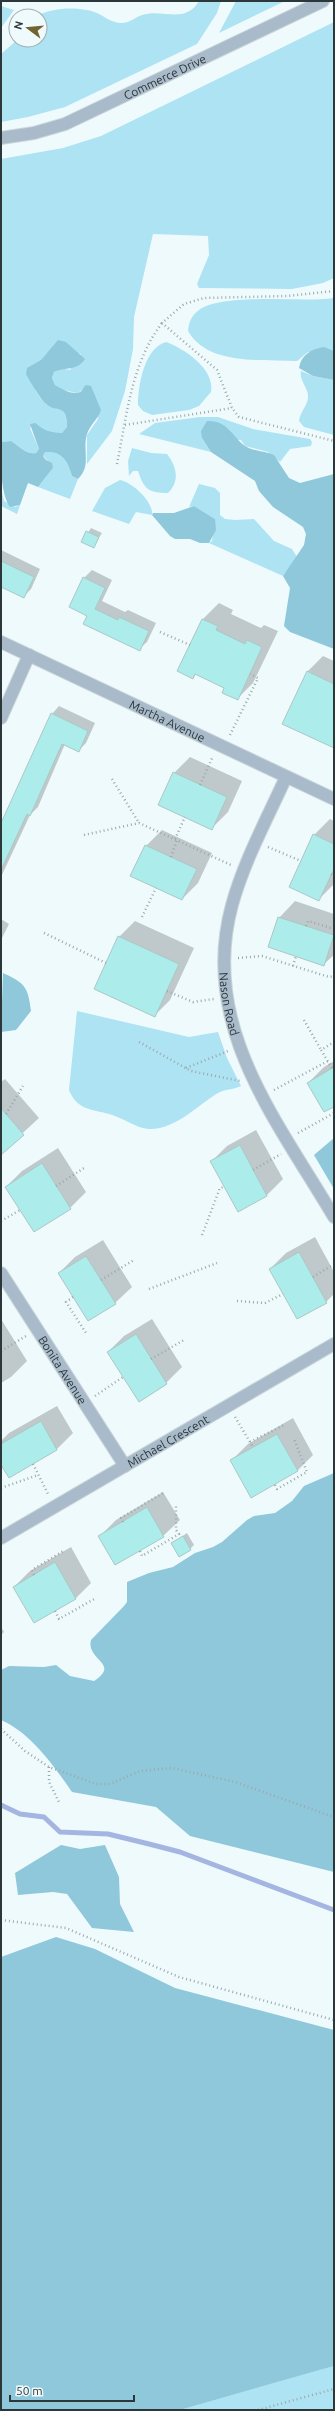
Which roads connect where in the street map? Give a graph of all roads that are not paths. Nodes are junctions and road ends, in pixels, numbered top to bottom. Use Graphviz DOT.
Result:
graph roads {
  1 [pos="323,1"];
  2 [pos="1,138"];
  3 [pos="1,642"];
  4 [pos="29,655"];
  5 [pos="1,718"];
  6 [pos="286,777"];
  7 [pos="334,799"];
  8 [pos="334,1217"];
  9 [pos="1,1273"];
  10 [pos="334,1344"];
  11 [pos="125,1466"];
  12 [pos="1,1538"];
  1 -- 2 [label="street, Commerce Drive"];
  3 -- 4 [label="street, Martha Avenue"];
  4 -- 5 [label="street"];
  4 -- 6 [label="street, Martha Avenue"];
  6 -- 7 [label="street, Martha Avenue"];
  6 -- 8 [label="street, Nason Road"];
  9 -- 11 [label="street, Bonita Avenue"];
  10 -- 11 [label="street, Michael Crescent"];
  11 -- 12 [label="street, Michael Crescent"];
}
